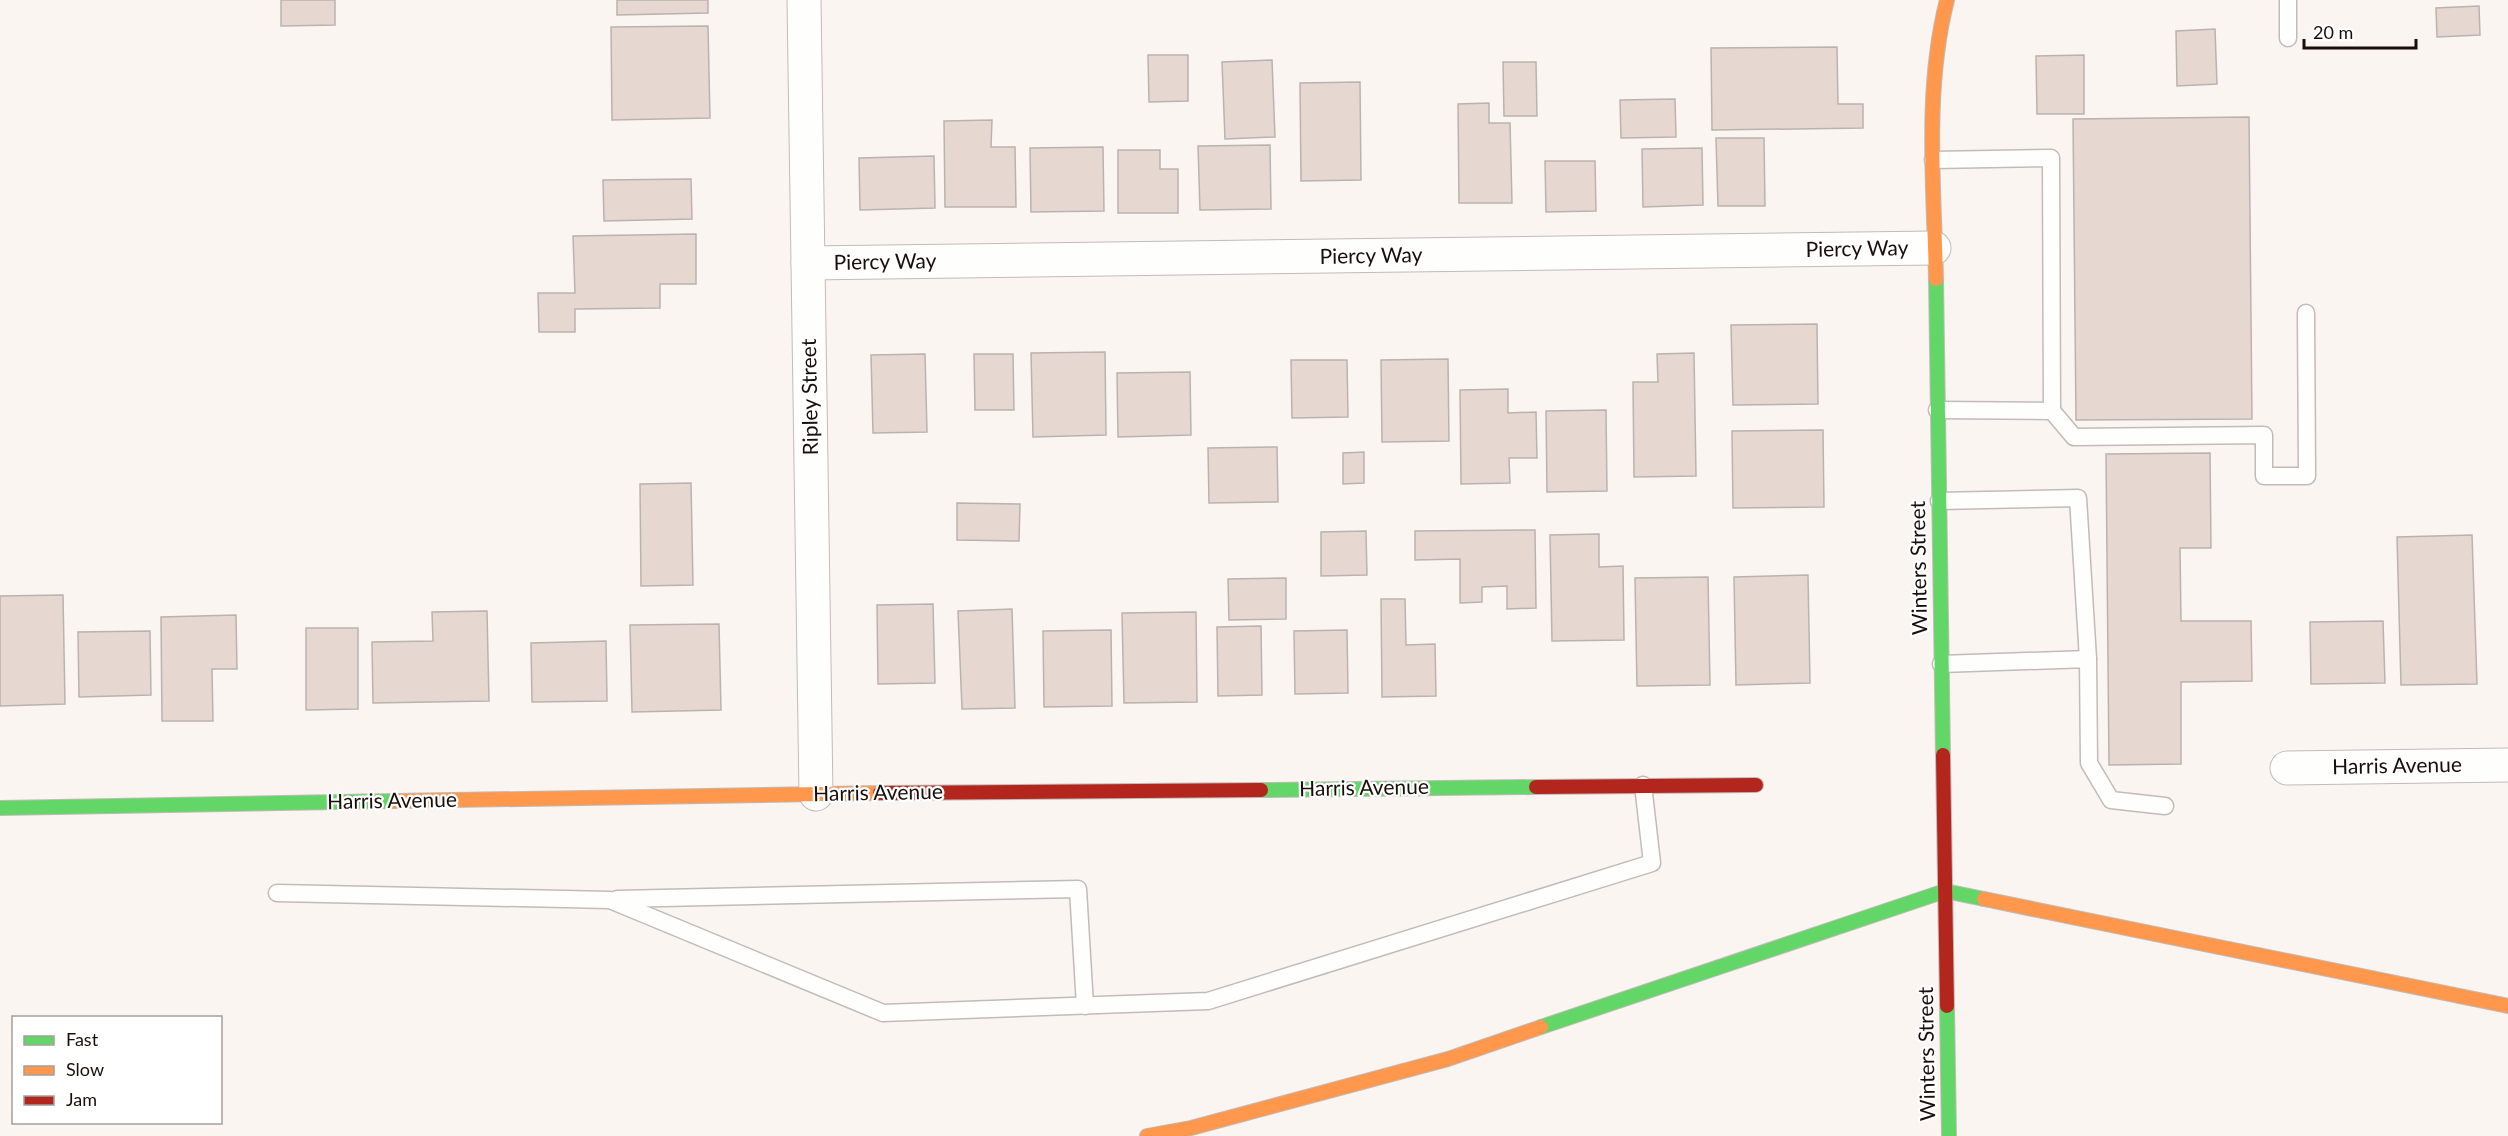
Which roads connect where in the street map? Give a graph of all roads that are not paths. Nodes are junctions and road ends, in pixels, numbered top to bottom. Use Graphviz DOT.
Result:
graph roads {
  1 [pos="804,0"];
  2 [pos="1947,0"];
  3 [pos="2288,0"];
  4 [pos="2288,38"];
  5 [pos="1933,160"];
  6 [pos="1934,248"];
  7 [pos="808,264"];
  8 [pos="2306,313"];
  9 [pos="1937,410"];
  10 [pos="2052,411"];
  11 [pos="1939,501"];
  12 [pos="2088,659"];
  13 [pos="1941,664"];
  14 [pos="2508,765"];
  15 [pos="2287,768"];
  16 [pos="1643,785"];
  17 [pos="1756,785"];
  18 [pos="816,794"];
  19 [pos="2165,806"];
  20 [pos="0,808"];
  21 [pos="1945,891"];
  22 [pos="278,893"];
  23 [pos="610,900"];
  24 [pos="1085,1006"];
  25 [pos="2508,1006"];
  26 [pos="1147,1136"];
  27 [pos="1949,1136"];
  1 -- 7 [label="street, Ripley Street"];
  2 -- 5 [label="main road, Winters Street"];
  3 -- 4 [label="lane"];
  5 -- 6 [label="main road, Winters Street"];
  5 -- 10 [label="lane"];
  6 -- 7 [label="street, Piercy Way"];
  6 -- 9 [label="main road, Winters Street"];
  7 -- 18 [label="street, Ripley Street"];
  8 -- 10 [label="lane"];
  9 -- 10 [label="lane"];
  9 -- 11 [label="main road, Winters Street"];
  11 -- 12 [label="lane"];
  11 -- 13 [label="main road, Winters Street"];
  12 -- 13 [label="lane"];
  12 -- 19 [label="lane"];
  13 -- 21 [label="main road, Winters Street"];
  14 -- 15 [label="street, Harris Avenue"];
  16 -- 17 [label="main road, Harris Avenue"];
  16 -- 18 [label="main road, Harris Avenue"];
  16 -- 24 [label="lane"];
  18 -- 20 [label="main road, Harris Avenue"];
  21 -- 25 [label="main road"];
  21 -- 26 [label="main road"];
  21 -- 27 [label="main road, Winters Street"];
  22 -- 23 [label="lane"];
  23 -- 24 [label="lane"];
  23 -- 24 [label="lane"];
}
